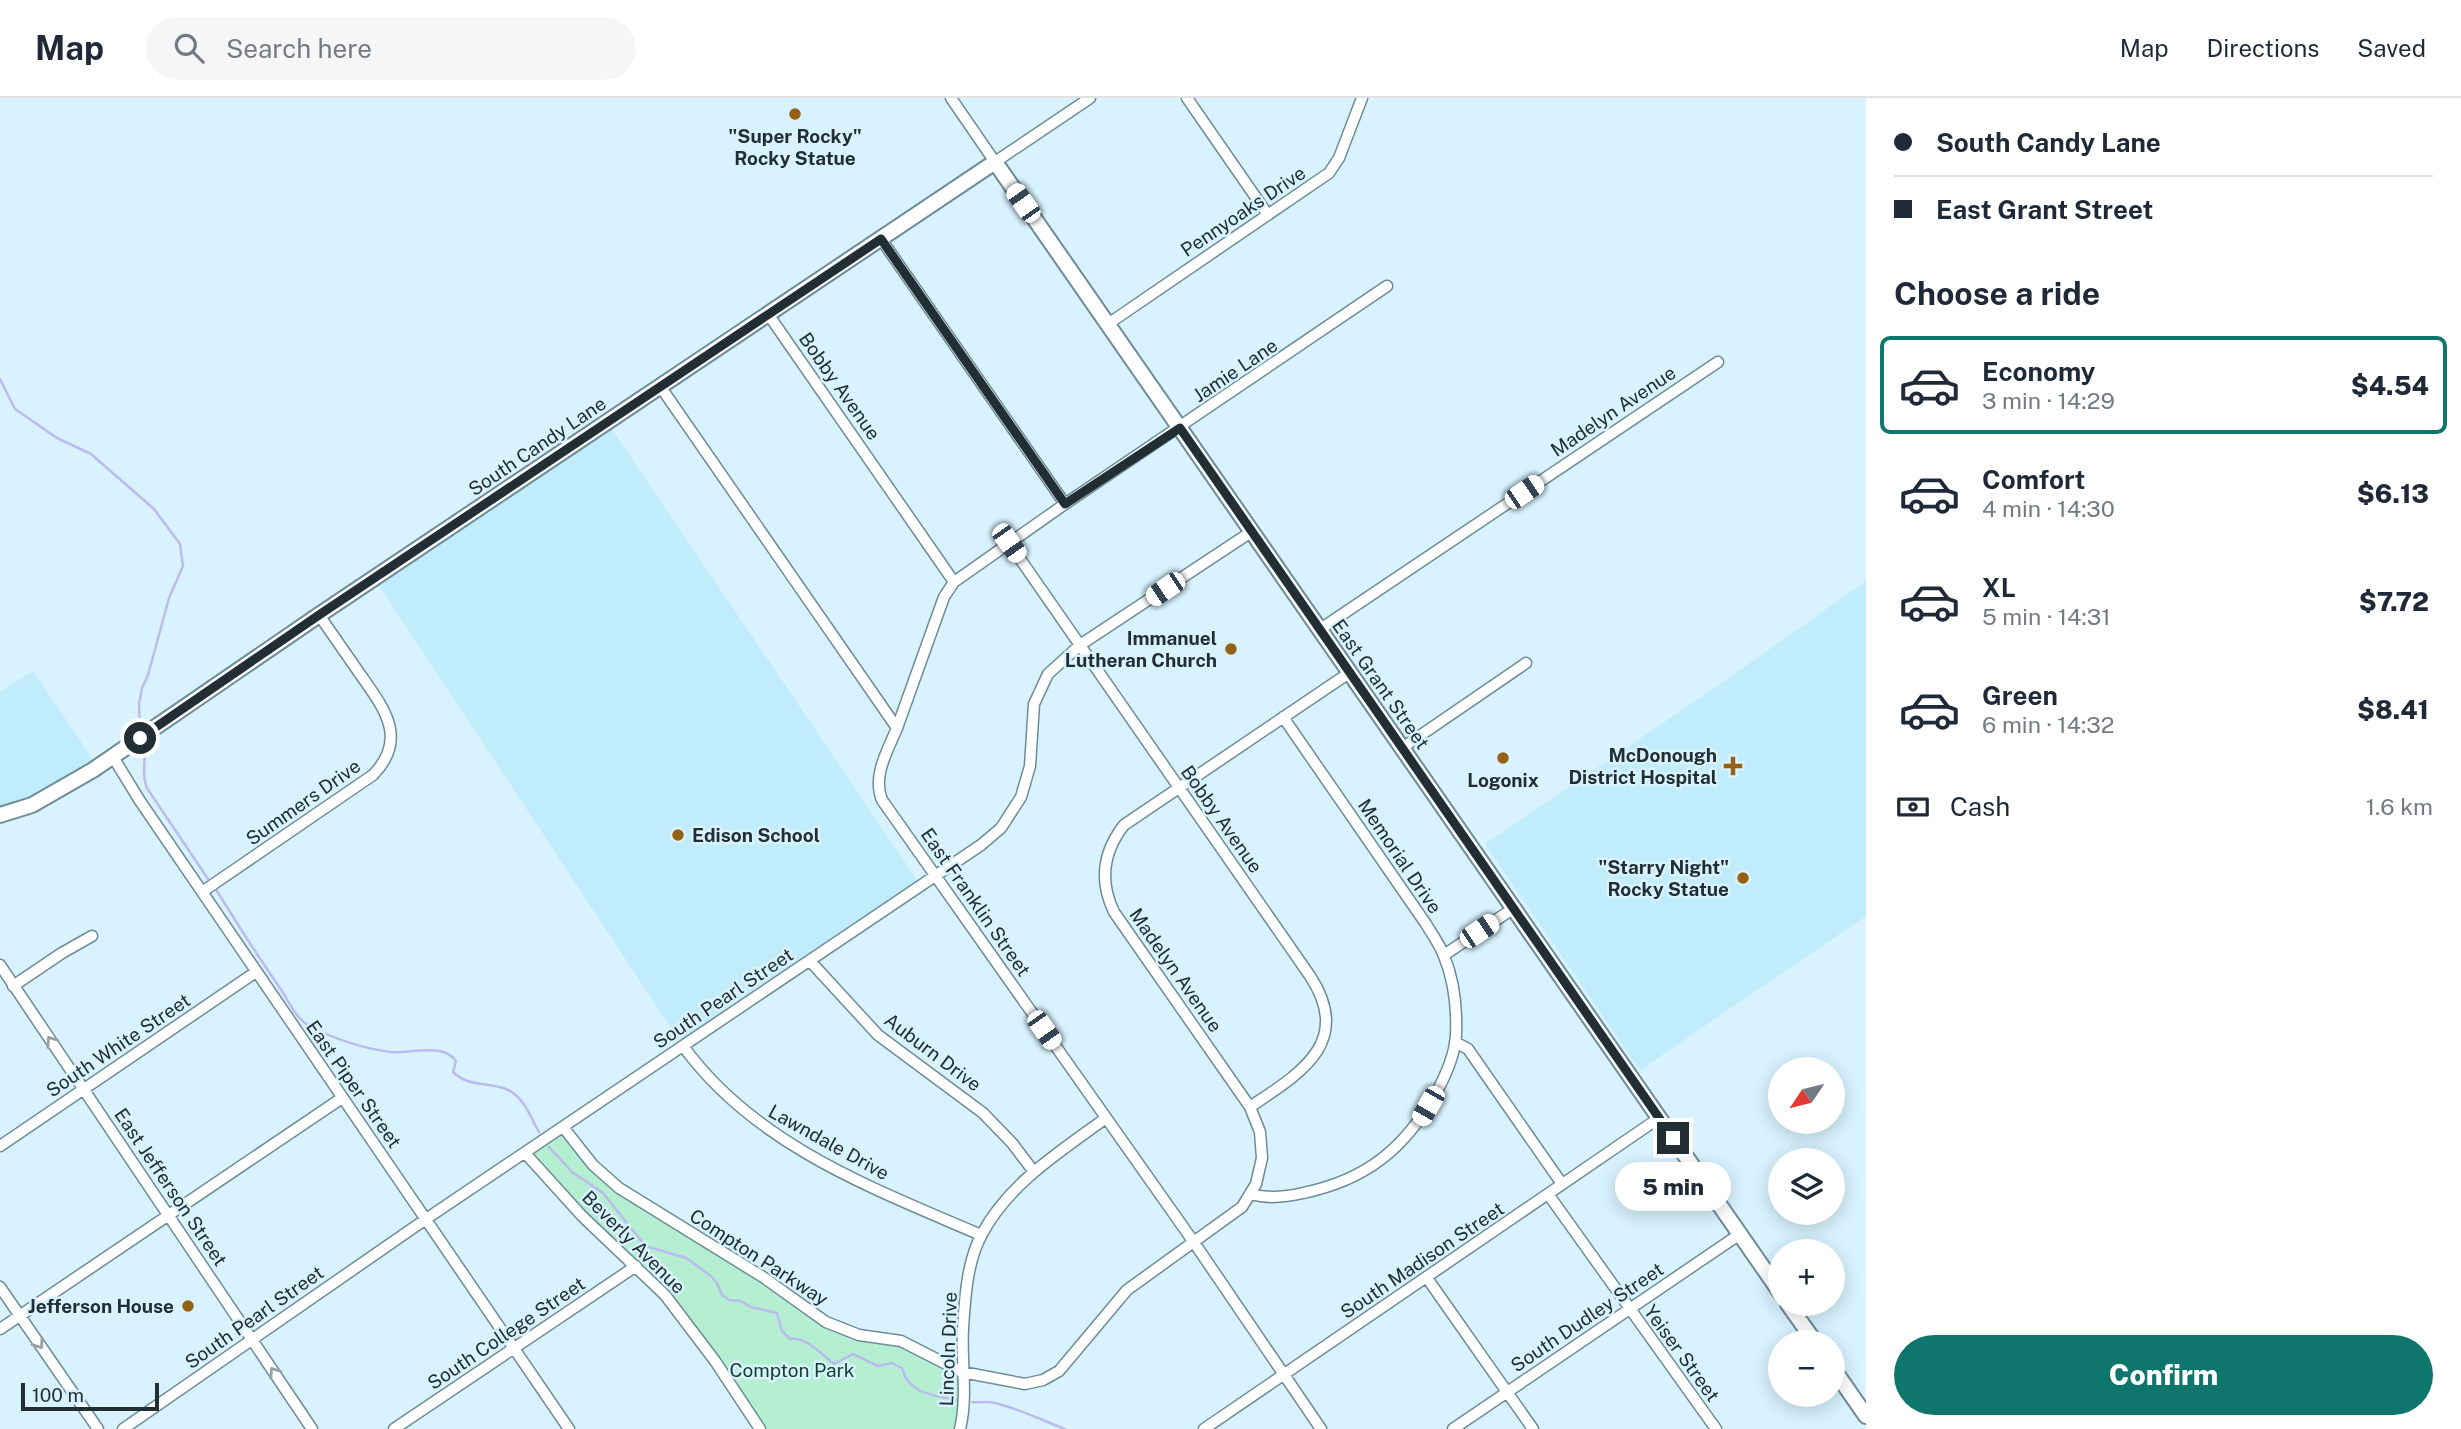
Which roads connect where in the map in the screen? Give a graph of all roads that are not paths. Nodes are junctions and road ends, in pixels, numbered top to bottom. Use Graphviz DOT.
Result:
graph roads {
  1 [pos="951,98"];
  2 [pos="1090,98"];
  3 [pos="1187,98"];
  4 [pos="1362,98"];
  5 [pos="995,162"];
  6 [pos="1268,215"];
  7 [pos="881,239"];
  8 [pos="1387,286"];
  9 [pos="768,314"];
  10 [pos="1108,324"];
  11 [pos="1718,362"];
  12 [pos="660,386"];
  13 [pos="1180,428"];
  14 [pos="1065,504"];
  15 [pos="1251,532"];
  16 [pos="1009,543"];
  17 [pos="954,582"];
  18 [pos="319,615"];
  19 [pos="1319,630"];
  20 [pos="1080,645"];
  21 [pos="1526,663"];
  22 [pos="1349,673"];
  23 [pos="1283,717"];
  24 [pos="897,728"];
  25 [pos="1402,748"];
  26 [pos="113,757"];
  27 [pos="1178,787"];
  28 [pos="0,815"];
  29 [pos="936,876"];
  30 [pos="202,892"];
  31 [pos="1514,908"];
  32 [pos="92,936"];
  33 [pos="1444,955"];
  34 [pos="810,961"];
  35 [pos="0,965"];
  36 [pos="256,972"];
  37 [pos="13,986"];
  38 [pos="1455,1042"];
  39 [pos="683,1046"];
  40 [pos="83,1089"];
  41 [pos="342,1098"];
  42 [pos="1250,1107"];
  43 [pos="1106,1118"];
  44 [pos="1659,1118"];
  45 [pos="563,1127"];
  46 [pos="0,1146"];
  47 [pos="525,1153"];
  48 [pos="1034,1172"];
  49 [pos="1562,1184"];
  50 [pos="1251,1194"];
  51 [pos="1548,1194"];
  52 [pos="169,1215"];
  53 [pos="426,1219"];
  54 [pos="1740,1234"];
  55 [pos="981,1235"];
  56 [pos="1193,1241"];
  57 [pos="636,1266"];
  58 [pos="1768,1275"];
  59 [pos="1427,1278"];
  60 [pos="0,1287"];
  61 [pos="1630,1309"];
  62 [pos="19,1316"];
  63 [pos="0,1329"];
  64 [pos="253,1340"];
  65 [pos="514,1348"];
  66 [pos="962,1372"];
  67 [pos="1284,1375"];
  68 [pos="1845,1386"];
  69 [pos="1507,1393"];
  70 [pos="1866,1416"];
  71 [pos="98,1429"];
  72 [pos="123,1429"];
  73 [pos="312,1429"];
  74 [pos="394,1429"];
  75 [pos="569,1429"];
  76 [pos="760,1429"];
  77 [pos="960,1429"];
  78 [pos="1204,1429"];
  79 [pos="1321,1429"];
  80 [pos="1453,1429"];
  81 [pos="1534,1429"];
  82 [pos="1716,1429"];
  1 -- 5 [label="street, East Grant Street"];
  2 -- 5 [label="street, South Candy Lane"];
  3 -- 6 [label="street"];
  4 -- 6 [label="street, Pennyoaks Drive"];
  5 -- 7 [label="main road, South Candy Lane"];
  5 -- 10 [label="main road, East Grant Street"];
  6 -- 10 [label="street, Pennyoaks Drive"];
  7 -- 9 [label="main road, South Candy Lane"];
  7 -- 14 [label="street"];
  8 -- 13 [label="street, Jamie Lane"];
  9 -- 12 [label="main road, South Candy Lane"];
  9 -- 17 [label="street, Bobby Avenue"];
  10 -- 13 [label="main road, East Grant Street"];
  11 -- 19 [label="street, Madelyn Avenue"];
  12 -- 18 [label="main road, South Candy Lane"];
  12 -- 24 [label="street"];
  13 -- 14 [label="street, Jamie Lane"];
  13 -- 15 [label="main road, East Grant Street"];
  14 -- 16 [label="street, Jamie Lane"];
  15 -- 19 [label="main road, East Grant Street"];
  15 -- 20 [label="street, South Pearl Street"];
  16 -- 17 [label="street, Jamie Lane"];
  16 -- 20 [label="street, Bobby Avenue"];
  17 -- 24 [label="street, Jamie Lane"];
  18 -- 26 [label="main road, South Candy Lane"];
  18 -- 30 [label="street, Summers Drive"];
  19 -- 22 [label="main road, East Grant Street"];
  20 -- 27 [label="street, Bobby Avenue"];
  20 -- 29 [label="street, South Pearl Street"];
  21 -- 25 [label="street"];
  22 -- 23 [label="street, Madelyn Avenue"];
  22 -- 25 [label="main road, East Grant Street"];
  23 -- 27 [label="street, Madelyn Avenue"];
  23 -- 33 [label="street, Memorial Drive"];
  24 -- 29 [label="street, East Franklin Street"];
  25 -- 31 [label="main road, East Grant Street"];
  26 -- 28 [label="main road, South Candy Lane"];
  26 -- 30 [label="street, East Piper Street"];
  27 -- 42 [label="street, Madelyn Avenue"];
  27 -- 42 [label="street, Bobby Avenue"];
  29 -- 34 [label="street, South Pearl Street"];
  29 -- 43 [label="street, East Franklin Street"];
  30 -- 36 [label="street, East Piper Street"];
  31 -- 33 [label="street"];
  31 -- 44 [label="main road, East Grant Street"];
  32 -- 37 [label="street"];
  33 -- 38 [label="street, Memorial Drive"];
  34 -- 39 [label="street, South Pearl Street"];
  34 -- 48 [label="street, Auburn Drive"];
  35 -- 37 [label="street, East Jefferson Street"];
  36 -- 40 [label="street, South White Street"];
  36 -- 41 [label="street, East Piper Street"];
  40 -- 37 [label="street, East Jefferson Street, one-way"];
  38 -- 49 [label="street"];
  38 -- 50 [label="street, Memorial Drive"];
  39 -- 45 [label="street, South Pearl Street"];
  39 -- 55 [label="street, Lawndale Drive"];
  40 -- 46 [label="street, South White Street"];
  40 -- 52 [label="street, East Jefferson Street"];
  41 -- 52 [label="street"];
  41 -- 53 [label="street, East Piper Street"];
  42 -- 50 [label="street, Madelyn Avenue"];
  43 -- 48 [label="street, Lincoln Drive"];
  43 -- 56 [label="street, East Franklin Street"];
  44 -- 49 [label="street, South Madison Street"];
  44 -- 54 [label="main road, East Grant Street"];
  45 -- 47 [label="street, South Pearl Street"];
  45 -- 66 [label="street, Compton Parkway"];
  47 -- 53 [label="street, South Pearl Street"];
  47 -- 57 [label="street, Beverly Avenue"];
  48 -- 55 [label="street, Lincoln Drive"];
  49 -- 51 [label="street, South Madison Street"];
  50 -- 56 [label="street, Madelyn Avenue"];
  51 -- 59 [label="street, South Madison Street"];
  51 -- 61 [label="street, Yeiser Street"];
  52 -- 62 [label="street"];
  52 -- 64 [label="street, East Jefferson Street"];
  53 -- 64 [label="street, South Pearl Street"];
  53 -- 65 [label="street, East Piper Street"];
  54 -- 58 [label="main road, East Grant Street"];
  54 -- 61 [label="street, South Dudley Street"];
  55 -- 66 [label="street, Lincoln Drive"];
  56 -- 66 [label="street"];
  56 -- 67 [label="street, East Franklin Street"];
  57 -- 65 [label="street, South College Street"];
  57 -- 76 [label="street, Beverly Avenue"];
  59 -- 67 [label="street, South Madison Street"];
  59 -- 69 [label="street"];
  60 -- 62 [label="street"];
  61 -- 69 [label="street, South Dudley Street"];
  61 -- 82 [label="street, Yeiser Street"];
  62 -- 63 [label="street"];
  62 -- 71 [label="street, one-way"];
  64 -- 72 [label="street, South Pearl Street"];
  73 -- 64 [label="street, East Jefferson Street, one-way"];
  65 -- 74 [label="street, South College Street"];
  65 -- 75 [label="street, East Piper Street"];
  66 -- 77 [label="street, Lincoln Drive"];
  67 -- 78 [label="street, South Madison Street"];
  67 -- 79 [label="street, East Franklin Street"];
  68 -- 70 [label="main road"];
  69 -- 80 [label="street, South Dudley Street"];
  69 -- 81 [label="street"];
}
